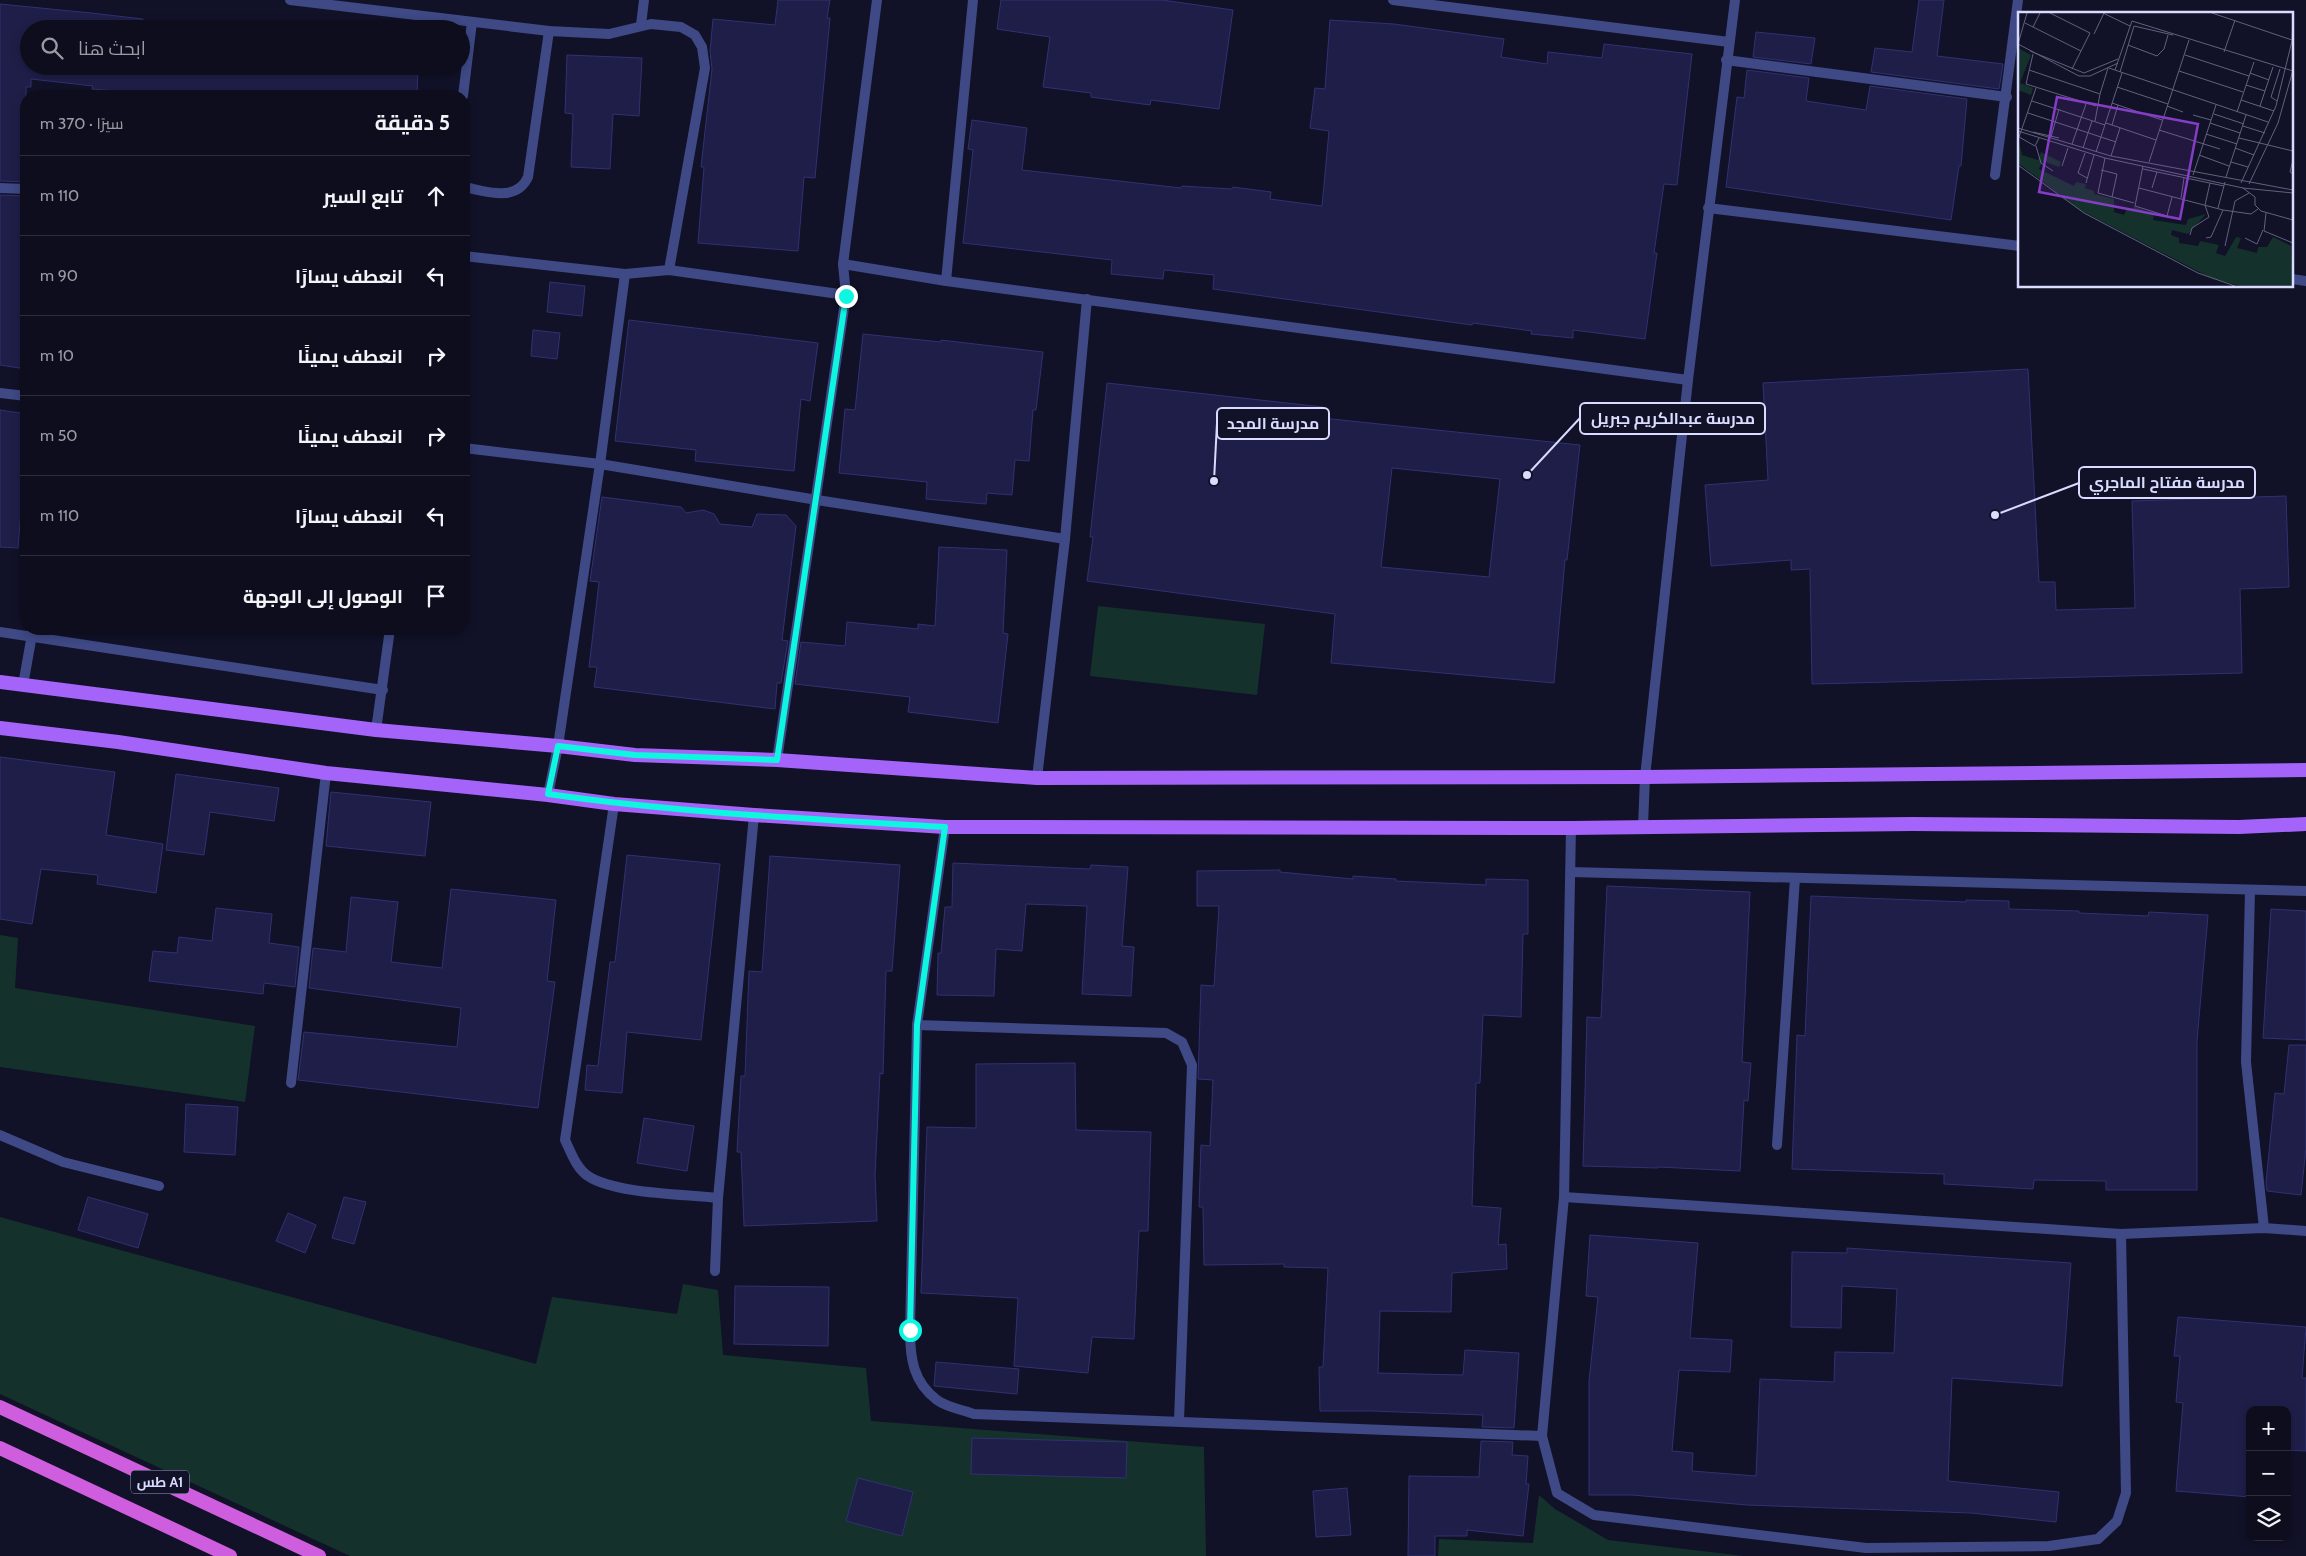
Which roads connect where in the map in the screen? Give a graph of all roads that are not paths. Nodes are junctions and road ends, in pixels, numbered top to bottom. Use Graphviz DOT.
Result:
graph roads {
  1 [pos="290,0"];
  2 [pos="644,0"];
  3 [pos="877,0"];
  4 [pos="973,0"];
  5 [pos="1394,0"];
  6 [pos="1735,0"];
  7 [pos="2018,0"];
  8 [pos="455,20"];
  9 [pos="472,22"];
  10 [pos="641,25"];
  11 [pos="549,31"];
  12 [pos="470,38"];
  13 [pos="1729,42"];
  14 [pos="1726,60"];
  15 [pos="466,75"];
  16 [pos="464,90"];
  17 [pos="2007,97"];
  18 [pos="1995,175"];
  19 [pos="0,188"];
  20 [pos="470,188"];
  21 [pos="20,189"];
  22 [pos="1708,208"];
  23 [pos="2018,246"];
  24 [pos="470,257"];
  25 [pos="843,264"];
  26 [pos="669,270"];
  27 [pos="625,274"];
  28 [pos="946,281"];
  29 [pos="846,296"];
  30 [pos="1087,299"];
  31 [pos="1688,380"];
  32 [pos="0,393"];
  33 [pos="20,395"];
  34 [pos="470,449"];
  35 [pos="600,464"];
  36 [pos="817,500"];
  37 [pos="1065,538"];
  38 [pos="0,632"];
  39 [pos="20,633"];
  40 [pos="33,635"];
  41 [pos="45,635"];
  42 [pos="389,635"];
  43 [pos="0,682"];
  44 [pos="23,685"];
  45 [pos="383,690"];
  46 [pos="0,728"];
  47 [pos="376,730"];
  48 [pos="558,746"];
  49 [pos="777,760"];
  50 [pos="2306,770"];
  51 [pos="326,773"];
  52 [pos="1645,777"];
  53 [pos="1037,778"];
  54 [pos="548,794"];
  55 [pos="614,804"];
  56 [pos="754,815"];
  57 [pos="2306,824"];
  58 [pos="1643,826"];
  59 [pos="945,827"];
  60 [pos="1571,828"];
  61 [pos="1571,872"];
  62 [pos="1795,878"];
  63 [pos="2250,890"];
  64 [pos="2306,891"];
  65 [pos="917,1025"];
  66 [pos="291,1083"];
  67 [pos="0,1134"];
  68 [pos="1777,1145"];
  69 [pos="159,1186"];
  70 [pos="1564,1197"];
  71 [pos="718,1198"];
  72 [pos="2264,1228"];
  73 [pos="2306,1232"];
  74 [pos="2121,1234"];
  75 [pos="715,1271"];
  76 [pos="0,1407"];
  77 [pos="1179,1421"];
  78 [pos="1542,1436"];
  79 [pos="0,1448"];
  80 [pos="230,1556"];
  81 [pos="319,1556"];
  1 -- 8 [label="street"];
  2 -- 10 [label="street"];
  3 -- 25 [label="street"];
  4 -- 28 [label="street"];
  5 -- 13 [label="street"];
  6 -- 13 [label="street"];
  7 -- 17 [label="street"];
  9 -- 11 [label="street"];
  9 -- 12 [label="street"];
  10 -- 11 [label="street"];
  10 -- 26 [label="street"];
  11 -- 20 [label="street"];
  13 -- 14 [label="street"];
  14 -- 17 [label="street"];
  14 -- 22 [label="street"];
  15 -- 16 [label="street"];
  17 -- 18 [label="street"];
  19 -- 21 [label="street"];
  22 -- 23 [label="street"];
  22 -- 31 [label="street"];
  24 -- 27 [label="street"];
  25 -- 28 [label="street"];
  25 -- 29 [label="street"];
  26 -- 27 [label="street"];
  26 -- 29 [label="street"];
  27 -- 35 [label="street"];
  28 -- 30 [label="street"];
  29 -- 36 [label="street"];
  30 -- 31 [label="street"];
  30 -- 37 [label="street"];
  31 -- 52 [label="street"];
  32 -- 33 [label="street"];
  34 -- 35 [label="street"];
  35 -- 36 [label="street"];
  35 -- 48 [label="street"];
  36 -- 37 [label="street"];
  36 -- 49 [label="street"];
  37 -- 53 [label="street"];
  38 -- 39 [label="street"];
  40 -- 44 [label="street"];
  41 -- 45 [label="street"];
  42 -- 45 [label="street"];
  43 -- 44 [label="main road"];
  44 -- 47 [label="main road"];
  45 -- 47 [label="street"];
  46 -- 51 [label="main road"];
  47 -- 48 [label="main road"];
  48 -- 49 [label="main road"];
  48 -- 54 [label="street"];
  49 -- 53 [label="main road"];
  50 -- 52 [label="main road"];
  51 -- 54 [label="main road"];
  51 -- 66 [label="street"];
  52 -- 53 [label="main road"];
  52 -- 58 [label="street"];
  54 -- 55 [label="main road"];
  55 -- 56 [label="main road"];
  55 -- 71 [label="street"];
  56 -- 59 [label="main road"];
  56 -- 71 [label="street"];
  57 -- 58 [label="main road"];
  58 -- 60 [label="main road"];
  59 -- 60 [label="main road"];
  59 -- 65 [label="street"];
  60 -- 61 [label="street"];
  61 -- 62 [label="street"];
  61 -- 70 [label="street"];
  62 -- 63 [label="street"];
  62 -- 68 [label="street"];
  63 -- 64 [label="street"];
  63 -- 72 [label="street"];
  65 -- 77 [label="street"];
  65 -- 77 [label="street"];
  67 -- 69 [label="street"];
  70 -- 74 [label="street"];
  70 -- 78 [label="street"];
  71 -- 75 [label="street"];
  72 -- 73 [label="street"];
  72 -- 74 [label="street"];
  74 -- 78 [label="street"];
  76 -- 81 [label="highway, طس A1"];
  77 -- 78 [label="street"];
  79 -- 80 [label="highway, طس A1"];
}
